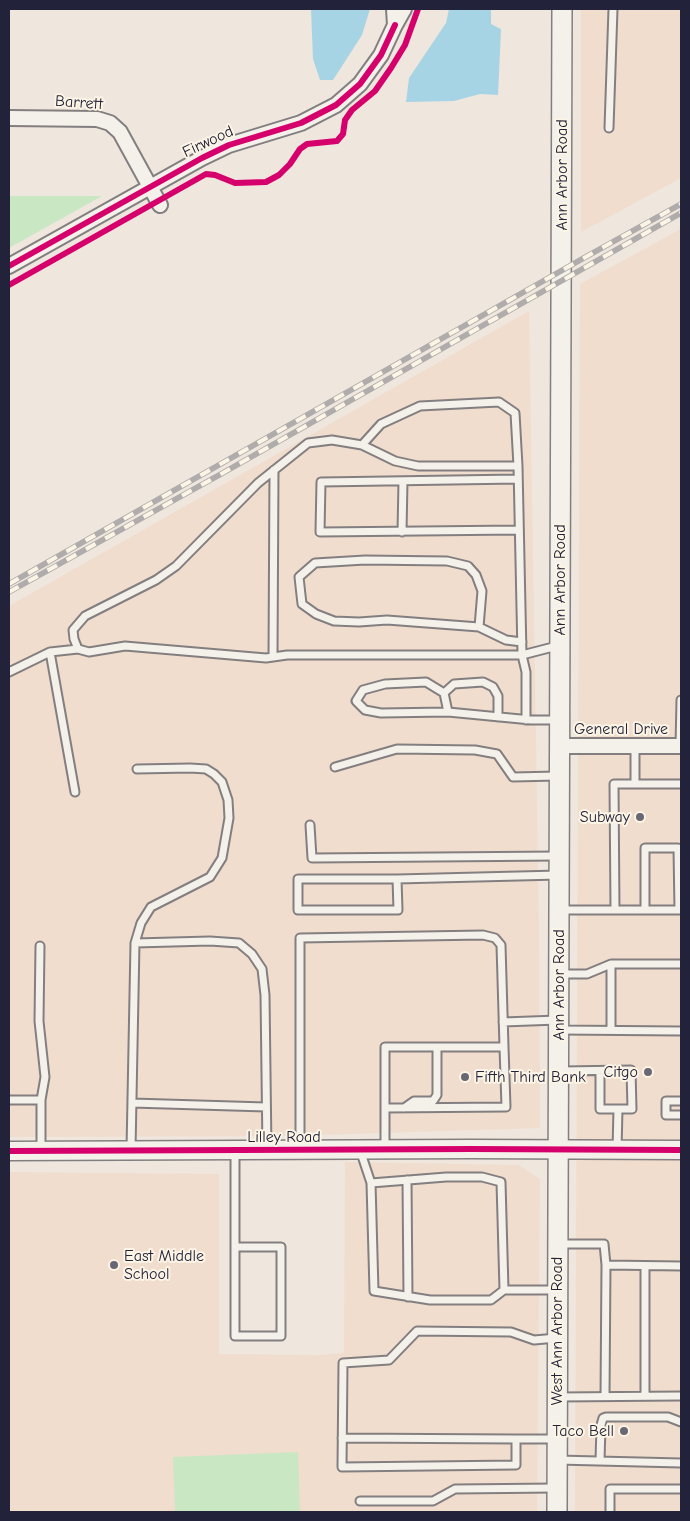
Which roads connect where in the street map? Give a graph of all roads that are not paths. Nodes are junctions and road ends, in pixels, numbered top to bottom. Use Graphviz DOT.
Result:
graph roads {
  1 [pos="394,9"];
  2 [pos="404,9"];
  3 [pos="562,9"];
  4 [pos="614,9"];
  5 [pos="395,25"];
  6 [pos="9,118"];
  7 [pos="609,128"];
  8 [pos="150,187"];
  9 [pos="160,205"];
  10 [pos="9,266"];
  11 [pos="362,445"];
  12 [pos="518,466"];
  13 [pos="274,470"];
  14 [pos="518,479"];
  15 [pos="403,481"];
  16 [pos="519,530"];
  17 [pos="402,532"];
  18 [pos="479,627"];
  19 [pos="522,642"];
  20 [pos="560,645"];
  21 [pos="78,649"];
  22 [pos="50,652"];
  23 [pos="522,655"];
  24 [pos="273,657"];
  25 [pos="9,672"];
  26 [pos="444,692"];
  27 [pos="681,700"];
  28 [pos="681,710"];
  29 [pos="448,712"];
  30 [pos="498,717"];
  31 [pos="526,720"];
  32 [pos="560,720"];
  33 [pos="560,746"];
  34 [pos="635,746"];
  35 [pos="681,746"];
  36 [pos="335,767"];
  37 [pos="137,769"];
  38 [pos="560,776"];
  39 [pos="635,784"];
  40 [pos="681,784"];
  41 [pos="75,792"];
  42 [pos="310,824"];
  43 [pos="560,856"];
  44 [pos="560,875"];
  45 [pos="397,879"];
  46 [pos="560,910"];
  47 [pos="615,910"];
  48 [pos="645,910"];
  49 [pos="680,910"];
  50 [pos="136,942"];
  51 [pos="40,946"];
  52 [pos="611,964"];
  53 [pos="681,964"];
  54 [pos="559,974"];
  55 [pos="503,1022"];
  56 [pos="559,1025"];
  57 [pos="610,1030"];
  58 [pos="681,1031"];
  59 [pos="437,1047"];
  60 [pos="504,1047"];
  61 [pos="559,1071"];
  62 [pos="600,1071"];
  63 [pos="9,1100"];
  64 [pos="41,1100"];
  65 [pos="681,1101"];
  66 [pos="132,1103"];
  67 [pos="266,1107"];
  68 [pos="385,1108"];
  69 [pos="404,1108"];
  70 [pos="618,1109"];
  71 [pos="681,1115"];
  72 [pos="267,1150"];
  73 [pos="300,1150"];
  74 [pos="360,1150"];
  75 [pos="385,1150"];
  76 [pos="558,1150"];
  77 [pos="616,1150"];
  78 [pos="681,1150"];
  79 [pos="9,1151"];
  80 [pos="41,1151"];
  81 [pos="131,1151"];
  82 [pos="235,1151"];
  83 [pos="408,1180"];
  84 [pos="371,1183"];
  85 [pos="558,1244"];
  86 [pos="235,1247"];
  87 [pos="606,1265"];
  88 [pos="645,1266"];
  89 [pos="681,1266"];
  90 [pos="504,1290"];
  91 [pos="558,1290"];
  92 [pos="408,1297"];
  93 [pos="557,1338"];
  94 [pos="557,1396"];
  95 [pos="605,1396"];
  96 [pos="645,1396"];
  97 [pos="681,1396"];
  98 [pos="681,1422"];
  99 [pos="342,1438"];
  100 [pos="516,1439"];
  101 [pos="557,1439"];
  102 [pos="557,1460"];
  103 [pos="600,1461"];
  104 [pos="681,1463"];
  105 [pos="557,1488"];
  106 [pos="681,1489"];
  107 [pos="360,1501"];
  108 [pos="557,1512"];
  109 [pos="610,1512"];
  1 -- 5 [label="street, Firwood"];
  2 -- 5 [label="street, Firwood"];
  3 -- 20 [label="main road, Ann Arbor Road"];
  4 -- 7 [label="lane"];
  5 -- 8 [label="street, Firwood"];
  6 -- 8 [label="street, Barrett"];
  8 -- 9 [label="street, Barrett"];
  8 -- 10 [label="street, Firwood"];
  11 -- 12 [label="lane"];
  11 -- 12 [label="lane"];
  11 -- 13 [label="lane"];
  12 -- 14 [label="lane"];
  13 -- 21 [label="lane"];
  13 -- 24 [label="lane"];
  14 -- 15 [label="lane"];
  14 -- 16 [label="lane"];
  15 -- 17 [label="lane"];
  15 -- 17 [label="lane"];
  16 -- 17 [label="lane"];
  16 -- 19 [label="lane"];
  18 -- 18 [label="lane"];
  18 -- 19 [label="lane"];
  19 -- 23 [label="lane"];
  20 -- 23 [label="lane"];
  20 -- 32 [label="main road, Ann Arbor Road"];
  21 -- 22 [label="lane"];
  21 -- 24 [label="lane"];
  22 -- 25 [label="lane"];
  22 -- 41 [label="lane"];
  23 -- 24 [label="lane"];
  23 -- 31 [label="lane"];
  26 -- 29 [label="lane"];
  26 -- 29 [label="lane"];
  26 -- 30 [label="lane"];
  27 -- 28 [label="lane"];
  28 -- 35 [label="lane"];
  29 -- 30 [label="lane"];
  30 -- 31 [label="lane"];
  31 -- 32 [label="lane"];
  32 -- 33 [label="main road, Ann Arbor Road"];
  33 -- 34 [label="street, General Drive"];
  33 -- 38 [label="main road, Ann Arbor Road"];
  34 -- 35 [label="street, General Drive"];
  34 -- 39 [label="lane"];
  36 -- 38 [label="lane"];
  37 -- 50 [label="lane"];
  38 -- 43 [label="main road, Ann Arbor Road"];
  39 -- 40 [label="lane"];
  39 -- 47 [label="lane"];
  42 -- 43 [label="lane"];
  43 -- 44 [label="main road, Ann Arbor Road"];
  44 -- 45 [label="lane"];
  44 -- 46 [label="main road, Ann Arbor Road"];
  45 -- 45 [label="lane"];
  46 -- 47 [label="lane"];
  46 -- 54 [label="main road, Ann Arbor Road"];
  47 -- 48 [label="lane"];
  48 -- 49 [label="lane"];
  48 -- 49 [label="lane"];
  50 -- 66 [label="lane"];
  50 -- 67 [label="lane"];
  51 -- 64 [label="lane"];
  52 -- 53 [label="lane"];
  52 -- 54 [label="lane"];
  52 -- 57 [label="lane"];
  54 -- 56 [label="main road, Ann Arbor Road"];
  55 -- 56 [label="lane"];
  55 -- 60 [label="lane"];
  55 -- 73 [label="lane"];
  56 -- 57 [label="lane"];
  56 -- 61 [label="main road, Ann Arbor Road"];
  57 -- 58 [label="lane"];
  59 -- 60 [label="lane"];
  59 -- 68 [label="lane"];
  59 -- 69 [label="lane"];
  60 -- 69 [label="lane"];
  61 -- 62 [label="lane"];
  61 -- 76 [label="main road, Ann Arbor Road"];
  62 -- 70 [label="lane"];
  62 -- 70 [label="lane"];
  63 -- 64 [label="lane"];
  64 -- 80 [label="lane"];
  65 -- 71 [label="lane"];
  66 -- 67 [label="lane"];
  66 -- 81 [label="lane"];
  67 -- 72 [label="lane"];
  68 -- 69 [label="lane"];
  68 -- 75 [label="lane"];
  70 -- 77 [label="lane"];
  72 -- 73 [label="street, Lilley Road"];
  72 -- 82 [label="street, Lilley Road"];
  73 -- 74 [label="street, Lilley Road"];
  74 -- 75 [label="street, Lilley Road"];
  74 -- 84 [label="lane"];
  75 -- 76 [label="street, Lilley Road"];
  76 -- 77 [label="street, Lilley Road"];
  76 -- 85 [label="main road, West Ann Arbor Road"];
  77 -- 78 [label="street, Lilley Road"];
  79 -- 80 [label="street, Lilley Road"];
  80 -- 81 [label="street, Lilley Road"];
  81 -- 82 [label="street, Lilley Road"];
  82 -- 86 [label="lane"];
  83 -- 84 [label="lane"];
  83 -- 90 [label="lane"];
  83 -- 92 [label="lane"];
  84 -- 92 [label="lane"];
  85 -- 87 [label="lane"];
  85 -- 91 [label="main road, West Ann Arbor Road"];
  86 -- 86 [label="lane"];
  87 -- 88 [label="lane"];
  87 -- 95 [label="lane"];
  88 -- 89 [label="lane"];
  88 -- 96 [label="lane"];
  90 -- 91 [label="lane"];
  90 -- 92 [label="lane"];
  91 -- 93 [label="main road, West Ann Arbor Road"];
  93 -- 94 [label="main road, West Ann Arbor Road"];
  93 -- 99 [label="lane"];
  94 -- 95 [label="lane"];
  94 -- 101 [label="main road, West Ann Arbor Road"];
  95 -- 96 [label="lane"];
  96 -- 97 [label="lane"];
  98 -- 103 [label="lane"];
  99 -- 100 [label="lane"];
  99 -- 100 [label="lane"];
  100 -- 101 [label="lane"];
  101 -- 102 [label="main road, West Ann Arbor Road"];
  102 -- 103 [label="lane"];
  102 -- 105 [label="main road, West Ann Arbor Road"];
  103 -- 104 [label="lane"];
  105 -- 107 [label="lane"];
  105 -- 108 [label="main road, West Ann Arbor Road"];
  106 -- 109 [label="lane"];
}
